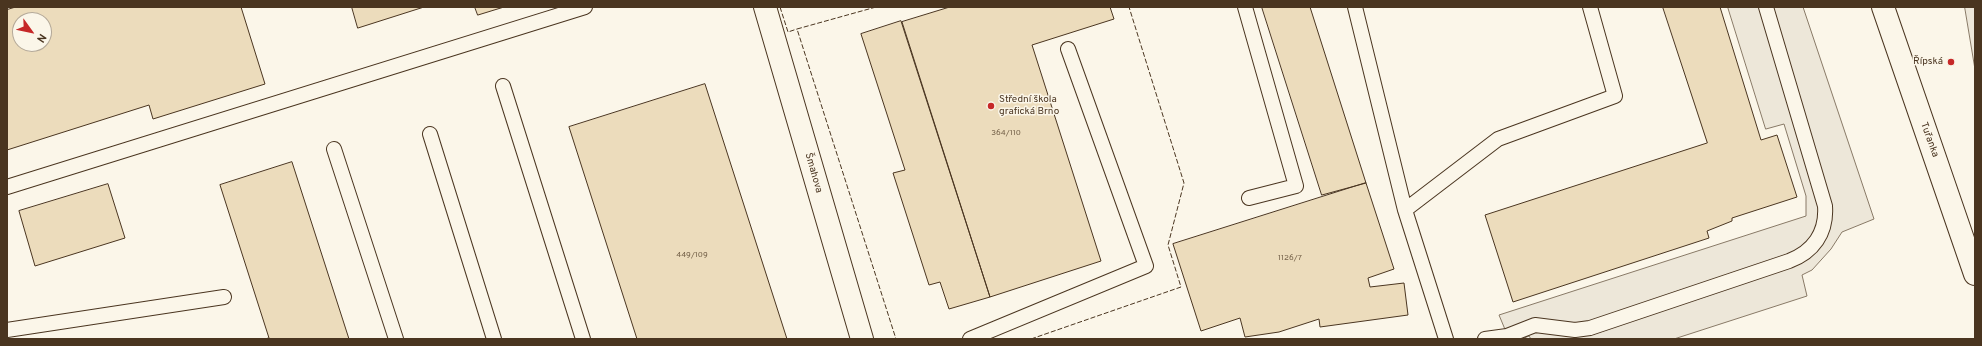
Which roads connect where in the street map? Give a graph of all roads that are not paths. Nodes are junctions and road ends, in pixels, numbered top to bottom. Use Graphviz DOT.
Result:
graph roads {
  1 [pos="585,7"];
  2 [pos="765,7"];
  3 [pos="1245,7"];
  4 [pos="1355,7"];
  5 [pos="1590,7"];
  6 [pos="1766,7"];
  7 [pos="1883,7"];
  8 [pos="1068,49"];
  9 [pos="503,86"];
  10 [pos="430,134"];
  11 [pos="334,149"];
  12 [pos="7,187"];
  13 [pos="1249,198"];
  14 [pos="1405,210"];
  15 [pos="1975,274"];
  16 [pos="224,297"];
  17 [pos="7,330"];
  18 [pos="396,339"];
  19 [pos="494,339"];
  20 [pos="583,339"];
  21 [pos="862,339"];
  22 [pos="970,339"];
  23 [pos="1446,339"];
  24 [pos="1485,339"];
  1 -- 12 [label="lane"];
  2 -- 21 [label="street, Šmahova"];
  3 -- 13 [label="lane"];
  4 -- 14 [label="lane"];
  5 -- 14 [label="lane"];
  6 -- 24 [label="lane"];
  7 -- 15 [label="street, Tuřanka"];
  8 -- 22 [label="lane"];
  9 -- 20 [label="lane"];
  10 -- 19 [label="lane"];
  11 -- 18 [label="lane"];
  14 -- 23 [label="lane"];
  16 -- 17 [label="lane"];
}
